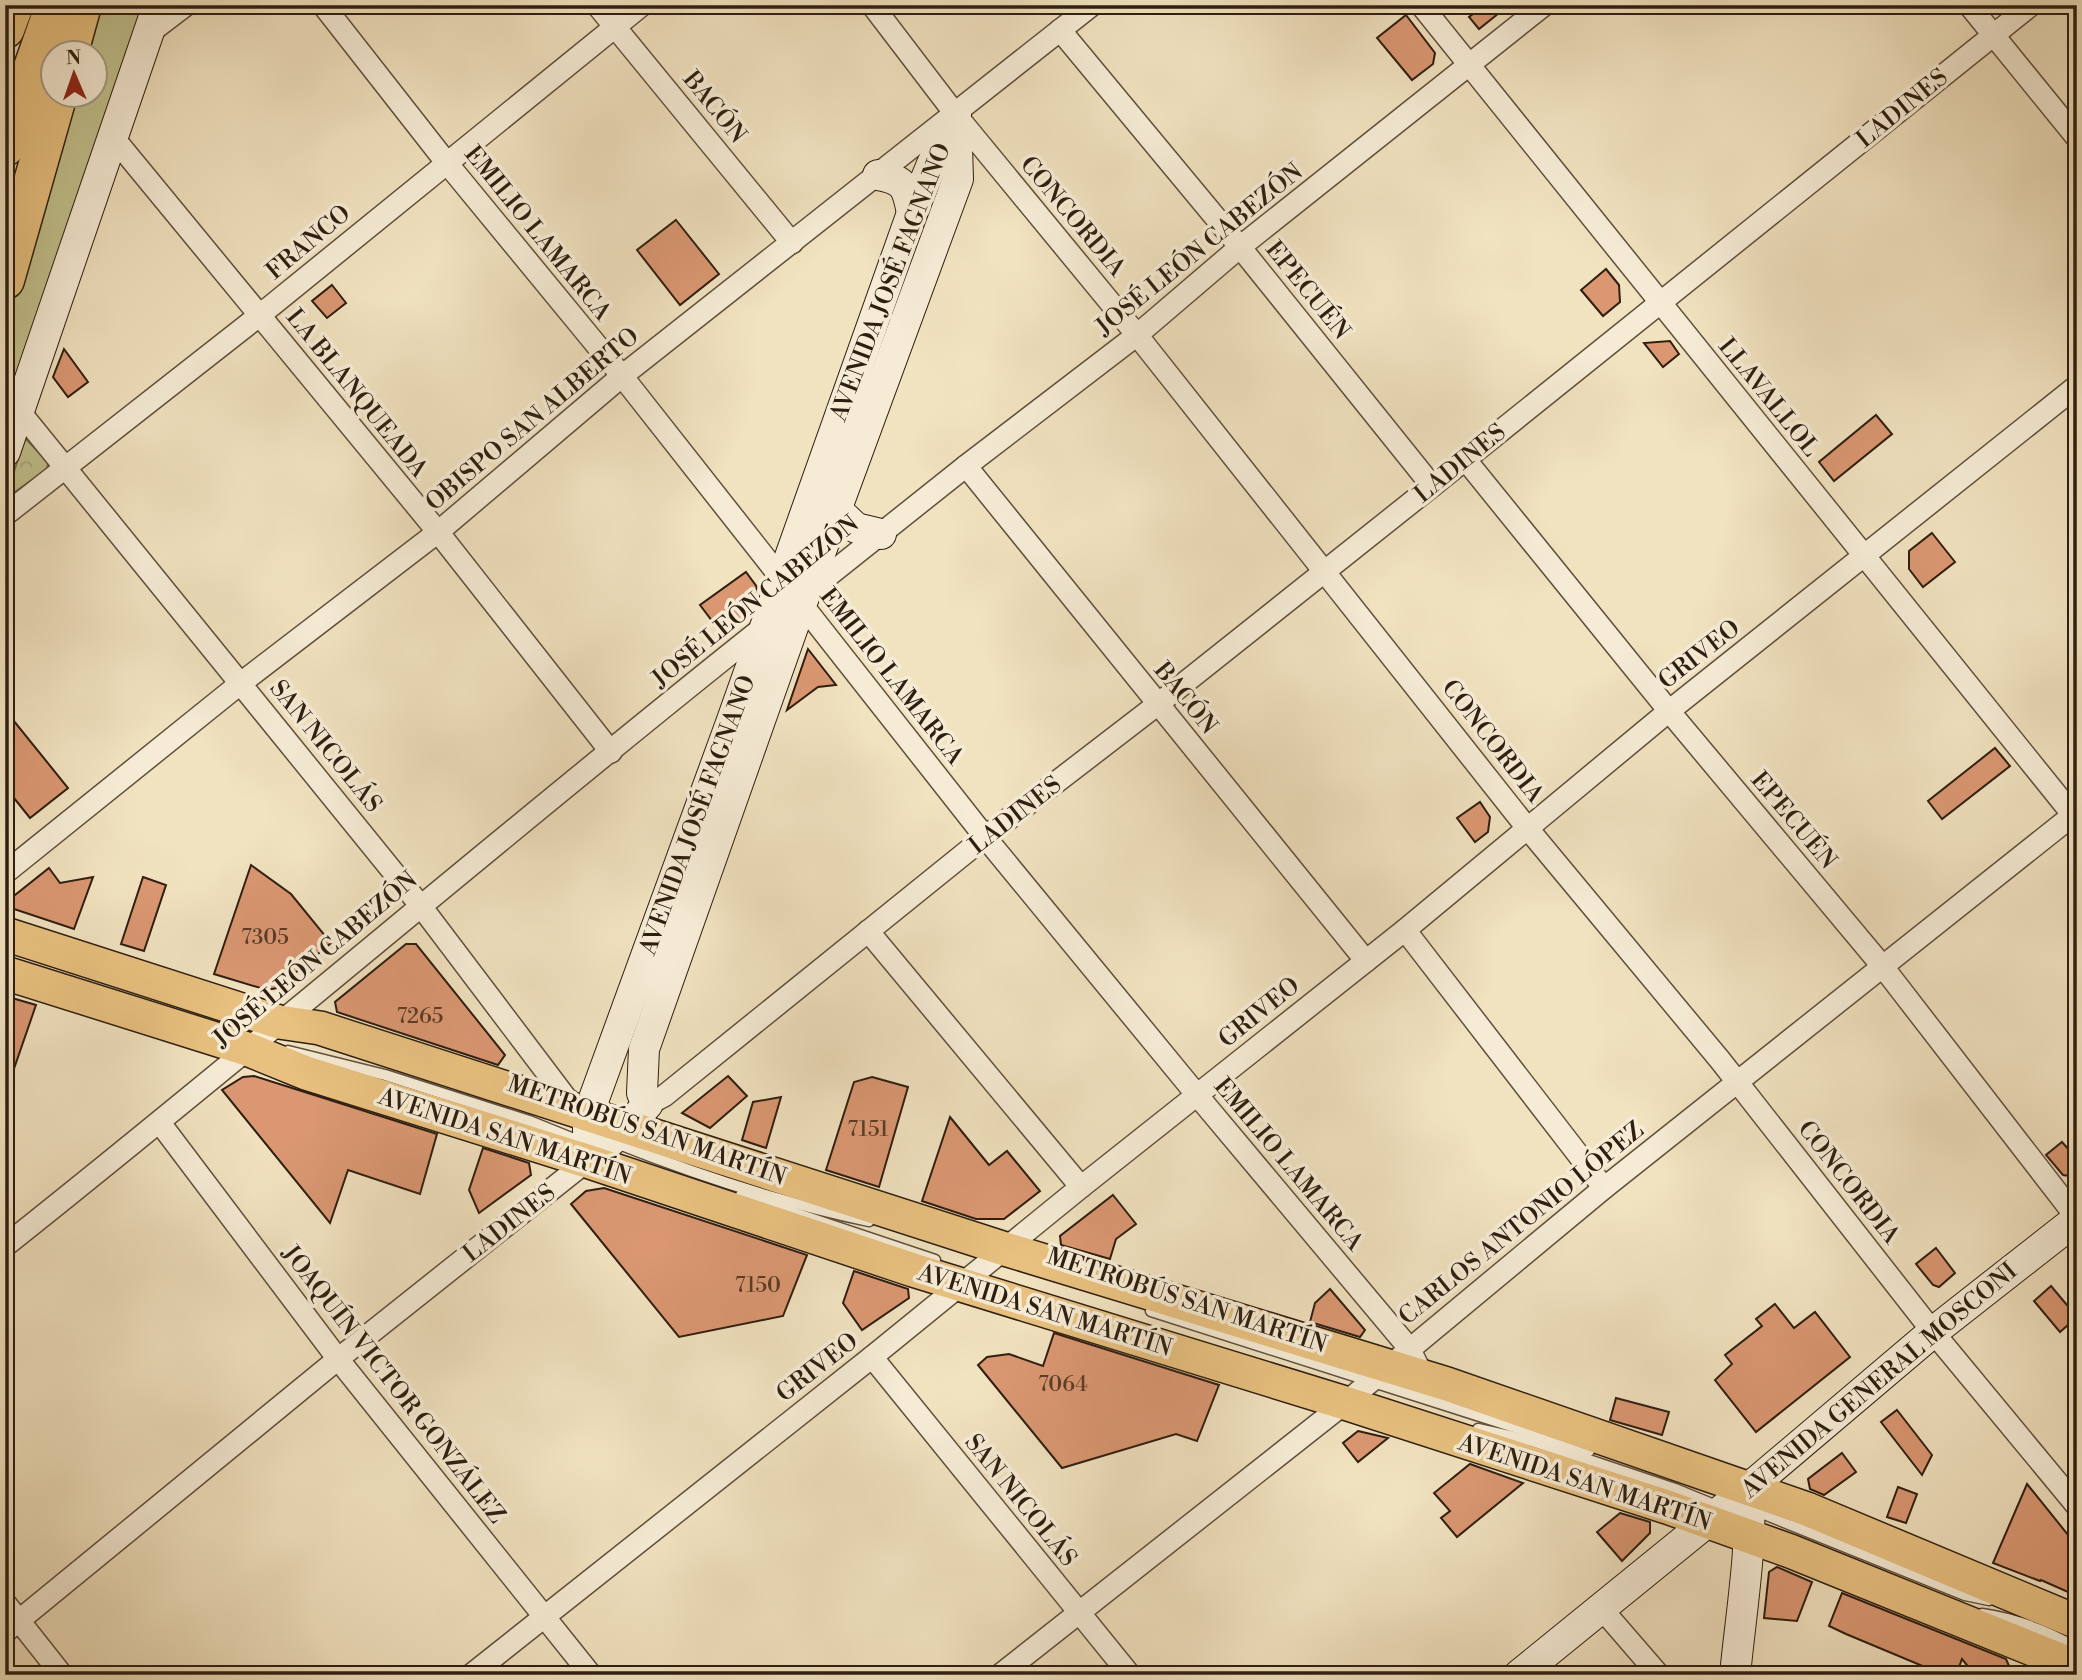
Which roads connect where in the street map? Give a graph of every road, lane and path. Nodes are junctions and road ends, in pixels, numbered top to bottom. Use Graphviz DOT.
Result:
graph roads {
  1 [pos="14,5"];
  2 [pos="55,5"];
  3 [pos="82,5"];
  4 [pos="158,5"];
  5 [pos="186,5"];
  6 [pos="323,5"];
  7 [pos="597,5"];
  8 [pos="642,5"];
  9 [pos="872,5"];
  10 [pos="1092,5"];
  11 [pos="1421,5"];
  12 [pos="1544,5"];
  13 [pos="1969,5"];
  14 [pos="2031,5"];
  15 [pos="614,27"];
  16 [pos="5,29"];
  17 [pos="1060,30"];
  18 [pos="148,34"];
  19 [pos="1993,35"];
  20 [pos="73,38"];
  21 [pos="1468,66"];
  22 [pos="54,108"];
  23 [pos="956,115"];
  24 [pos="112,136"];
  25 [pos="2077,138"];
  26 [pos="5,147"];
  27 [pos="446,162"];
  28 [pos="878,175"];
  29 [pos="912,214"];
  30 [pos="944,224"];
  31 [pos="792,243"];
  32 [pos="1240,247"];
  33 [pos="5,280"];
  34 [pos="1659,302"];
  35 [pos="260,316"];
  36 [pos="1137,335"];
  37 [pos="622,376"];
  38 [pos="2077,386"];
  39 [pos="20,412"];
  40 [pos="5,452"];
  41 [pos="1465,459"];
  42 [pos="967,466"];
  43 [pos="66,468"];
  44 [pos="1432,486"];
  45 [pos="837,510"];
  46 [pos="5,515"];
  47 [pos="438,532"];
  48 [pos="881,534"];
  49 [pos="1864,558"];
  50 [pos="1325,570"];
  51 [pos="797,594"];
  52 [pos="765,625"];
  53 [pos="241,683"];
  54 [pos="1158,704"];
  55 [pos="1669,711"];
  56 [pos="611,752"];
  57 [pos="2075,816"];
  58 [pos="1528,829"];
  59 [pos="985,837"];
  60 [pos="5,873"];
  61 [pos="420,905"];
  62 [pos="1405,930"];
  63 [pos="868,931"];
  64 [pos="5,934"];
  65 [pos="1366,961"];
  66 [pos="1883,967"];
  67 [pos="5,973"];
  68 [pos="279,1022"];
  69 [pos="308,1039"];
  70 [pos="247,1049"];
  71 [pos="374,1060"];
  72 [pos="1738,1082"];
  73 [pos="1197,1095"];
  74 [pos="160,1123"];
  75 [pos="604,1134"];
  76 [pos="1081,1187"];
  77 [pos="1604,1188"];
  78 [pos="2077,1219"];
  79 [pos="882,1224"];
  80 [pos="5,1246"];
  81 [pos="979,1266"];
  82 [pos="1139,1307"];
  83 [pos="1933,1332"];
  84 [pos="872,1357"];
  85 [pos="338,1359"];
  86 [pos="1377,1381"];
  87 [pos="1464,1425"];
  88 [pos="2077,1506"];
  89 [pos="1737,1512"];
  90 [pos="1833,1555"];
  91 [pos="5,1603"];
  92 [pos="1601,1608"];
  93 [pos="1079,1611"];
  94 [pos="544,1616"];
  95 [pos="2077,1622"];
  96 [pos="12,1626"];
  97 [pos="2070,1656"];
  98 [pos="62,1675"];
  99 [pos="471,1675"];
  100 [pos="591,1675"];
  101 [pos="1000,1675"];
  102 [pos="1130,1675"];
  103 [pos="1520,1675"];
  104 [pos="1659,1675"];
  105 [pos="1735,1675"];
  1 -- 16 [label="highway"];
  2 -- 26 [label="highway"];
  3 -- 20 [label="highway"];
  4 -- 18 [label="street"];
  5 -- 18 [label="street"];
  6 -- 27 [label="street, EMILIO LAMARCA"];
  7 -- 15 [label="street, BACÓN"];
  8 -- 15 [label="street, FRANCO"];
  9 -- 23 [label="street, CONCORDIA"];
  10 -- 17 [label="street, OBISPO SAN ALBERTO"];
  11 -- 21 [label="street, LLAVALLOL"];
  12 -- 21 [label="street, JOSÉ LEÓN CABEZÓN"];
  13 -- 19 [label="street"];
  14 -- 19 [label="street, LADINES"];
  15 -- 27 [label="street, FRANCO"];
  15 -- 31 [label="street, BACÓN"];
  17 -- 23 [label="street, OBISPO SAN ALBERTO"];
  17 -- 32 [label="street, EPECUÉN"];
  18 -- 24 [label="street"];
  19 -- 25 [label="street"];
  19 -- 34 [label="street, LADINES"];
  21 -- 32 [label="street, JOSÉ LEÓN CABEZÓN"];
  21 -- 34 [label="street, LLAVALLOL"];
  22 -- 33 [label="highway"];
  23 -- 28 [label="street, OBISPO SAN ALBERTO"];
  23 -- 29 [label="street, AVENIDA JOSÉ FAGNANO"];
  23 -- 30 [label="street, AVENIDA JOSÉ FAGNANO"];
  23 -- 36 [label="street, CONCORDIA"];
  24 -- 35 [label="street, LA BLANQUEADA"];
  24 -- 39 [label="street"];
  27 -- 35 [label="street, FRANCO"];
  27 -- 37 [label="street, EMILIO LAMARCA"];
  28 -- 29 [label="street"];
  28 -- 31 [label="street, OBISPO SAN ALBERTO"];
  29 -- 30 [label="street"];
  29 -- 51 [label="street, AVENIDA JOSÉ FAGNANO"];
  30 -- 45 [label="street, AVENIDA JOSÉ FAGNANO"];
  31 -- 37 [label="street, OBISPO SAN ALBERTO"];
  32 -- 36 [label="street, JOSÉ LEÓN CABEZÓN"];
  32 -- 44 [label="street, EPECUÉN"];
  34 -- 41 [label="street, LADINES"];
  34 -- 49 [label="street, LLAVALLOL"];
  35 -- 43 [label="street, FRANCO"];
  35 -- 47 [label="street, LA BLANQUEADA"];
  36 -- 42 [label="street, JOSÉ LEÓN CABEZÓN"];
  36 -- 50 [label="street, CONCORDIA"];
  37 -- 47 [label="street, OBISPO SAN ALBERTO"];
  37 -- 51 [label="street, EMILIO LAMARCA"];
  38 -- 49 [label="street, GRIVEO"];
  39 -- 40 [label="street"];
  39 -- 43 [label="street, SAN NICOLÁS"];
  41 -- 44 [label="street, LADINES"];
  41 -- 55 [label="street, EPECUÉN"];
  42 -- 48 [label="street, JOSÉ LEÓN CABEZÓN"];
  42 -- 54 [label="street, BACÓN"];
  43 -- 46 [label="street, FRANCO"];
  43 -- 53 [label="street, SAN NICOLÁS"];
  44 -- 50 [label="street, LADINES"];
  45 -- 48 [label="street"];
  45 -- 51 [label="street, AVENIDA JOSÉ FAGNANO"];
  47 -- 53 [label="street, OBISPO SAN ALBERTO"];
  47 -- 56 [label="street, LA BLANQUEADA"];
  48 -- 51 [label="street, JOSÉ LEÓN CABEZÓN"];
  49 -- 55 [label="street, GRIVEO"];
  49 -- 57 [label="street, LLAVALLOL"];
  50 -- 54 [label="street, LADINES"];
  50 -- 58 [label="street, CONCORDIA"];
  51 -- 52 [label="street, AVENIDA JOSÉ FAGNANO"];
  51 -- 59 [label="street, EMILIO LAMARCA"];
  51 -- 75 [label="street, AVENIDA JOSÉ FAGNANO"];
  52 -- 56 [label="street, JOSÉ LEÓN CABEZÓN"];
  52 -- 75 [label="street, AVENIDA JOSÉ FAGNANO"];
  53 -- 60 [label="street, OBISPO SAN ALBERTO"];
  53 -- 61 [label="street, SAN NICOLÁS"];
  54 -- 59 [label="street, LADINES"];
  54 -- 65 [label="street, BACÓN"];
  55 -- 58 [label="street, GRIVEO"];
  55 -- 66 [label="street, EPECUÉN"];
  56 -- 61 [label="street, JOSÉ LEÓN CABEZÓN"];
  57 -- 66 [label="street, CARLOS ANTONIO LÓPEZ"];
  58 -- 62 [label="street, GRIVEO"];
  58 -- 72 [label="street, CONCORDIA"];
  59 -- 63 [label="street, LADINES"];
  59 -- 73 [label="street, EMILIO LAMARCA"];
  61 -- 68 [label="street, JOSÉ LEÓN CABEZÓN"];
  61 -- 75 [label="street, SAN NICOLÁS"];
  62 -- 65 [label="street, GRIVEO"];
  62 -- 77 [label="street"];
  63 -- 75 [label="street, LADINES"];
  63 -- 76 [label="street"];
  64 -- 68 [label="main road, AVENIDA SAN MARTÍN"];
  65 -- 73 [label="street, GRIVEO"];
  66 -- 72 [label="street, CARLOS ANTONIO LÓPEZ"];
  66 -- 78 [label="street, EPECUÉN"];
  67 -- 70 [label="main road, AVENIDA SAN MARTÍN"];
  68 -- 69 [label="lane"];
  68 -- 70 [label="street, JOSÉ LEÓN CABEZÓN"];
  68 -- 75 [label="main road, AVENIDA SAN MARTÍN"];
  70 -- 74 [label="street, JOSÉ LEÓN CABEZÓN"];
  70 -- 75 [label="main road, AVENIDA SAN MARTÍN"];
  71 -- 75 [label="lane, METROBÚS SAN MARTÍN"];
  72 -- 77 [label="street, CARLOS ANTONIO LÓPEZ"];
  72 -- 83 [label="street, CONCORDIA"];
  73 -- 76 [label="street, GRIVEO"];
  73 -- 86 [label="street, EMILIO LAMARCA"];
  74 -- 80 [label="street, JOSÉ LEÓN CABEZÓN"];
  74 -- 85 [label="street, JOAQUÍN VICTOR GONZÁLEZ"];
  75 -- 79 [label="lane, METROBÚS SAN MARTÍN"];
  75 -- 81 [label="main road, AVENIDA SAN MARTÍN"];
  75 -- 81 [label="main road, AVENIDA SAN MARTÍN"];
  75 -- 85 [label="street, LADINES"];
  76 -- 81 [label="street, GRIVEO"];
  77 -- 86 [label="street, CARLOS ANTONIO LÓPEZ"];
  78 -- 83 [label="street, AVENIDA GENERAL MOSCONI"];
  81 -- 84 [label="street, GRIVEO"];
  81 -- 86 [label="main road, AVENIDA SAN MARTÍN"];
  81 -- 86 [label="main road, AVENIDA SAN MARTÍN"];
  82 -- 86 [label="lane, METROBÚS SAN MARTÍN"];
  83 -- 88 [label="street, CONCORDIA"];
  83 -- 89 [label="street, AVENIDA GENERAL MOSCONI"];
  84 -- 93 [label="street, SAN NICOLÁS"];
  84 -- 94 [label="street, GRIVEO"];
  85 -- 94 [label="street, JOAQUÍN VICTOR GONZÁLEZ"];
  85 -- 96 [label="street, LADINES"];
  86 -- 89 [label="main road, AVENIDA SAN MARTÍN"];
  86 -- 89 [label="main road, AVENIDA SAN MARTÍN"];
  86 -- 93 [label="street, CARLOS ANTONIO LÓPEZ"];
  87 -- 89 [label="lane"];
  89 -- 90 [label="lane"];
  89 -- 92 [label="street, AVENIDA GENERAL MOSCONI"];
  89 -- 95 [label="main road, AVENIDA SAN MARTÍN"];
  89 -- 97 [label="main road, AVENIDA SAN MARTÍN"];
  89 -- 105 [label="street"];
  91 -- 96 [label="street"];
  92 -- 103 [label="street, AVENIDA GENERAL MOSCONI"];
  92 -- 104 [label="street"];
  93 -- 101 [label="street, CARLOS ANTONIO LÓPEZ"];
  93 -- 102 [label="street, SAN NICOLÁS"];
  94 -- 99 [label="street, GRIVEO"];
  94 -- 100 [label="street, JOAQUÍN VICTOR GONZÁLEZ"];
  96 -- 98 [label="street"];
  97 -- 97 [label="lane"];
}
